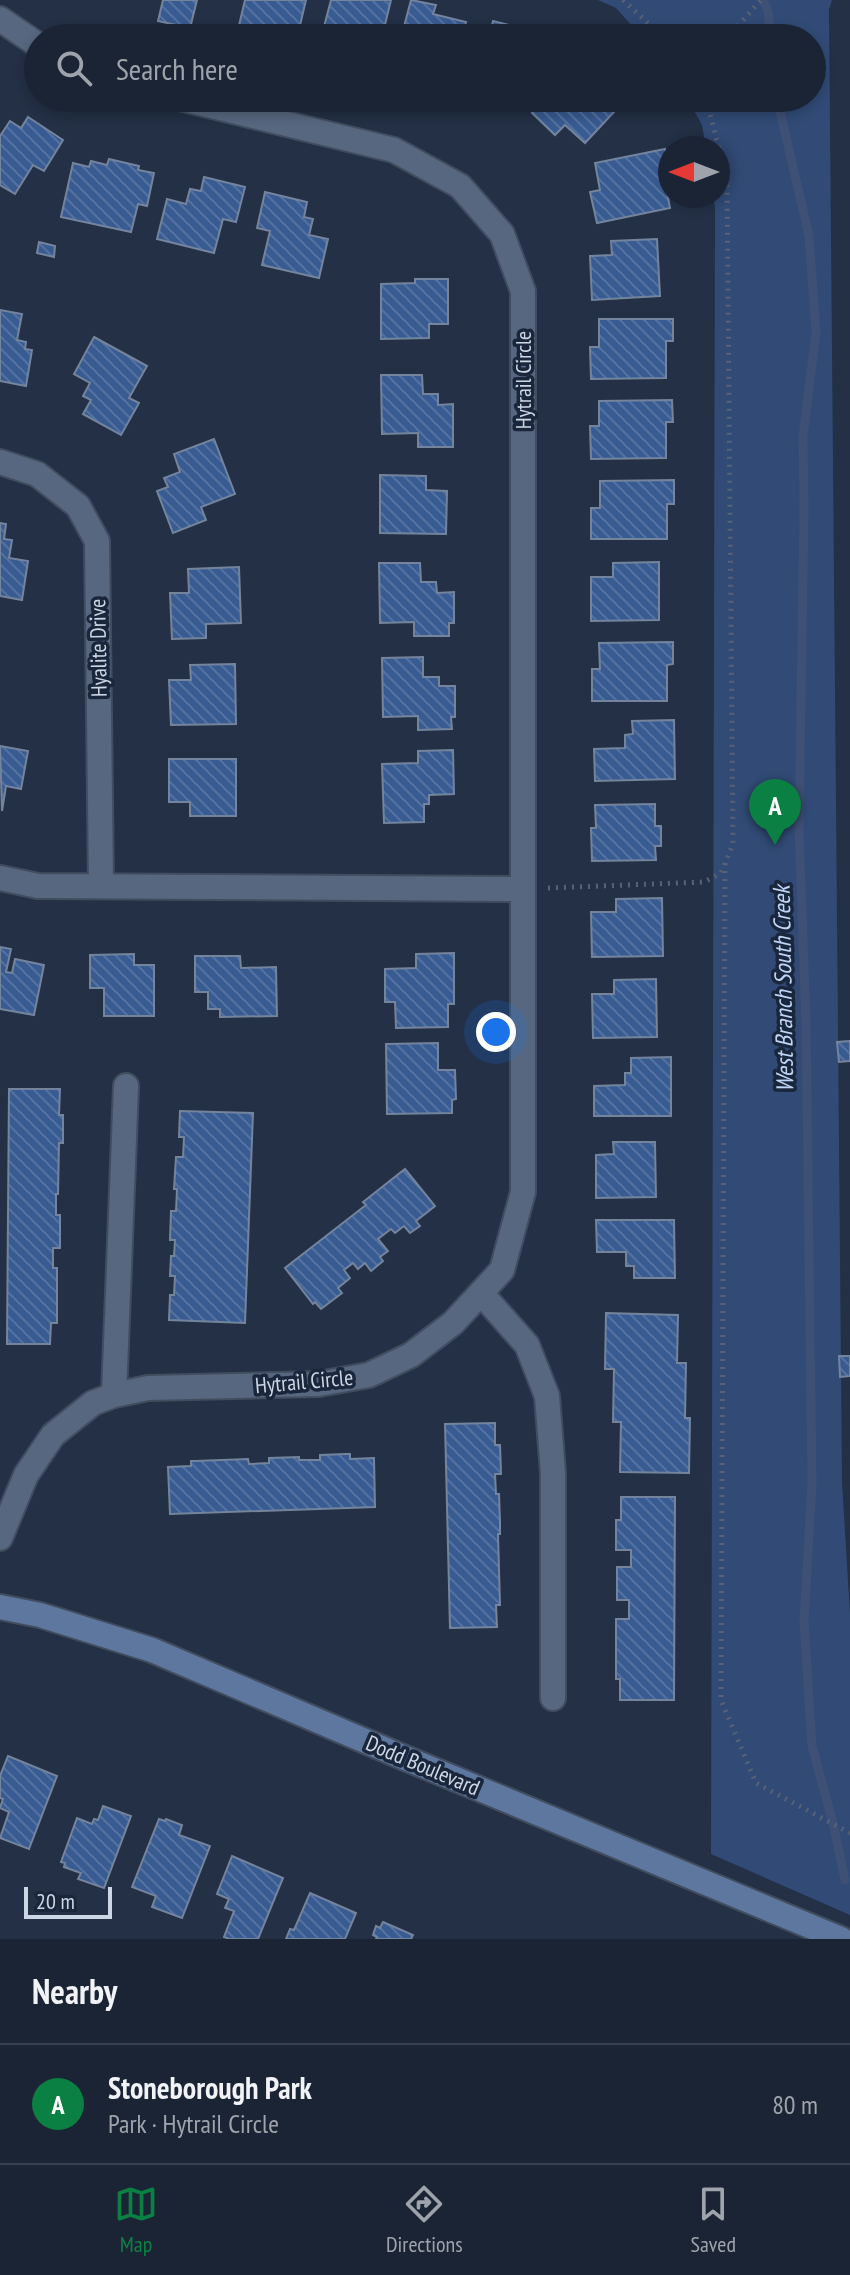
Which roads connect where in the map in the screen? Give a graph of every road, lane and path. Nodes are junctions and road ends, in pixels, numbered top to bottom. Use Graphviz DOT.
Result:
graph roads {
  1 [pos="623,0"];
  2 [pos="761,0"];
  3 [pos="0,19"];
  4 [pos="649,24"];
  5 [pos="740,24"];
  6 [pos="24,35"];
  7 [pos="237,112"];
  8 [pos="710,112"];
  9 [pos="0,462"];
  10 [pos="725,863"];
  11 [pos="0,878"];
  12 [pos="101,886"];
  13 [pos="523,889"];
  14 [pos="126,1086"];
  15 [pos="481,1293"];
  16 [pos="114,1395"];
  17 [pos="0,1538"];
  18 [pos="0,1607"];
  19 [pos="553,1698"];
  20 [pos="850,1833"];
  21 [pos="841,1939"];
  1 -- 4 [label="path"];
  2 -- 5 [label="path"];
  3 -- 6 [label="street"];
  7 -- 13 [label="street, Hytrail Circle"];
  8 -- 10 [label="path"];
  9 -- 12 [label="street, Hyalite Drive"];
  10 -- 13 [label="path"];
  10 -- 20 [label="path"];
  11 -- 12 [label="street"];
  12 -- 13 [label="street"];
  13 -- 15 [label="street, Hytrail Circle"];
  14 -- 16 [label="street"];
  15 -- 16 [label="street, Hytrail Circle"];
  15 -- 19 [label="street"];
  16 -- 17 [label="street, Hytrail Circle"];
  18 -- 21 [label="main road, Dodd Boulevard"];
}
